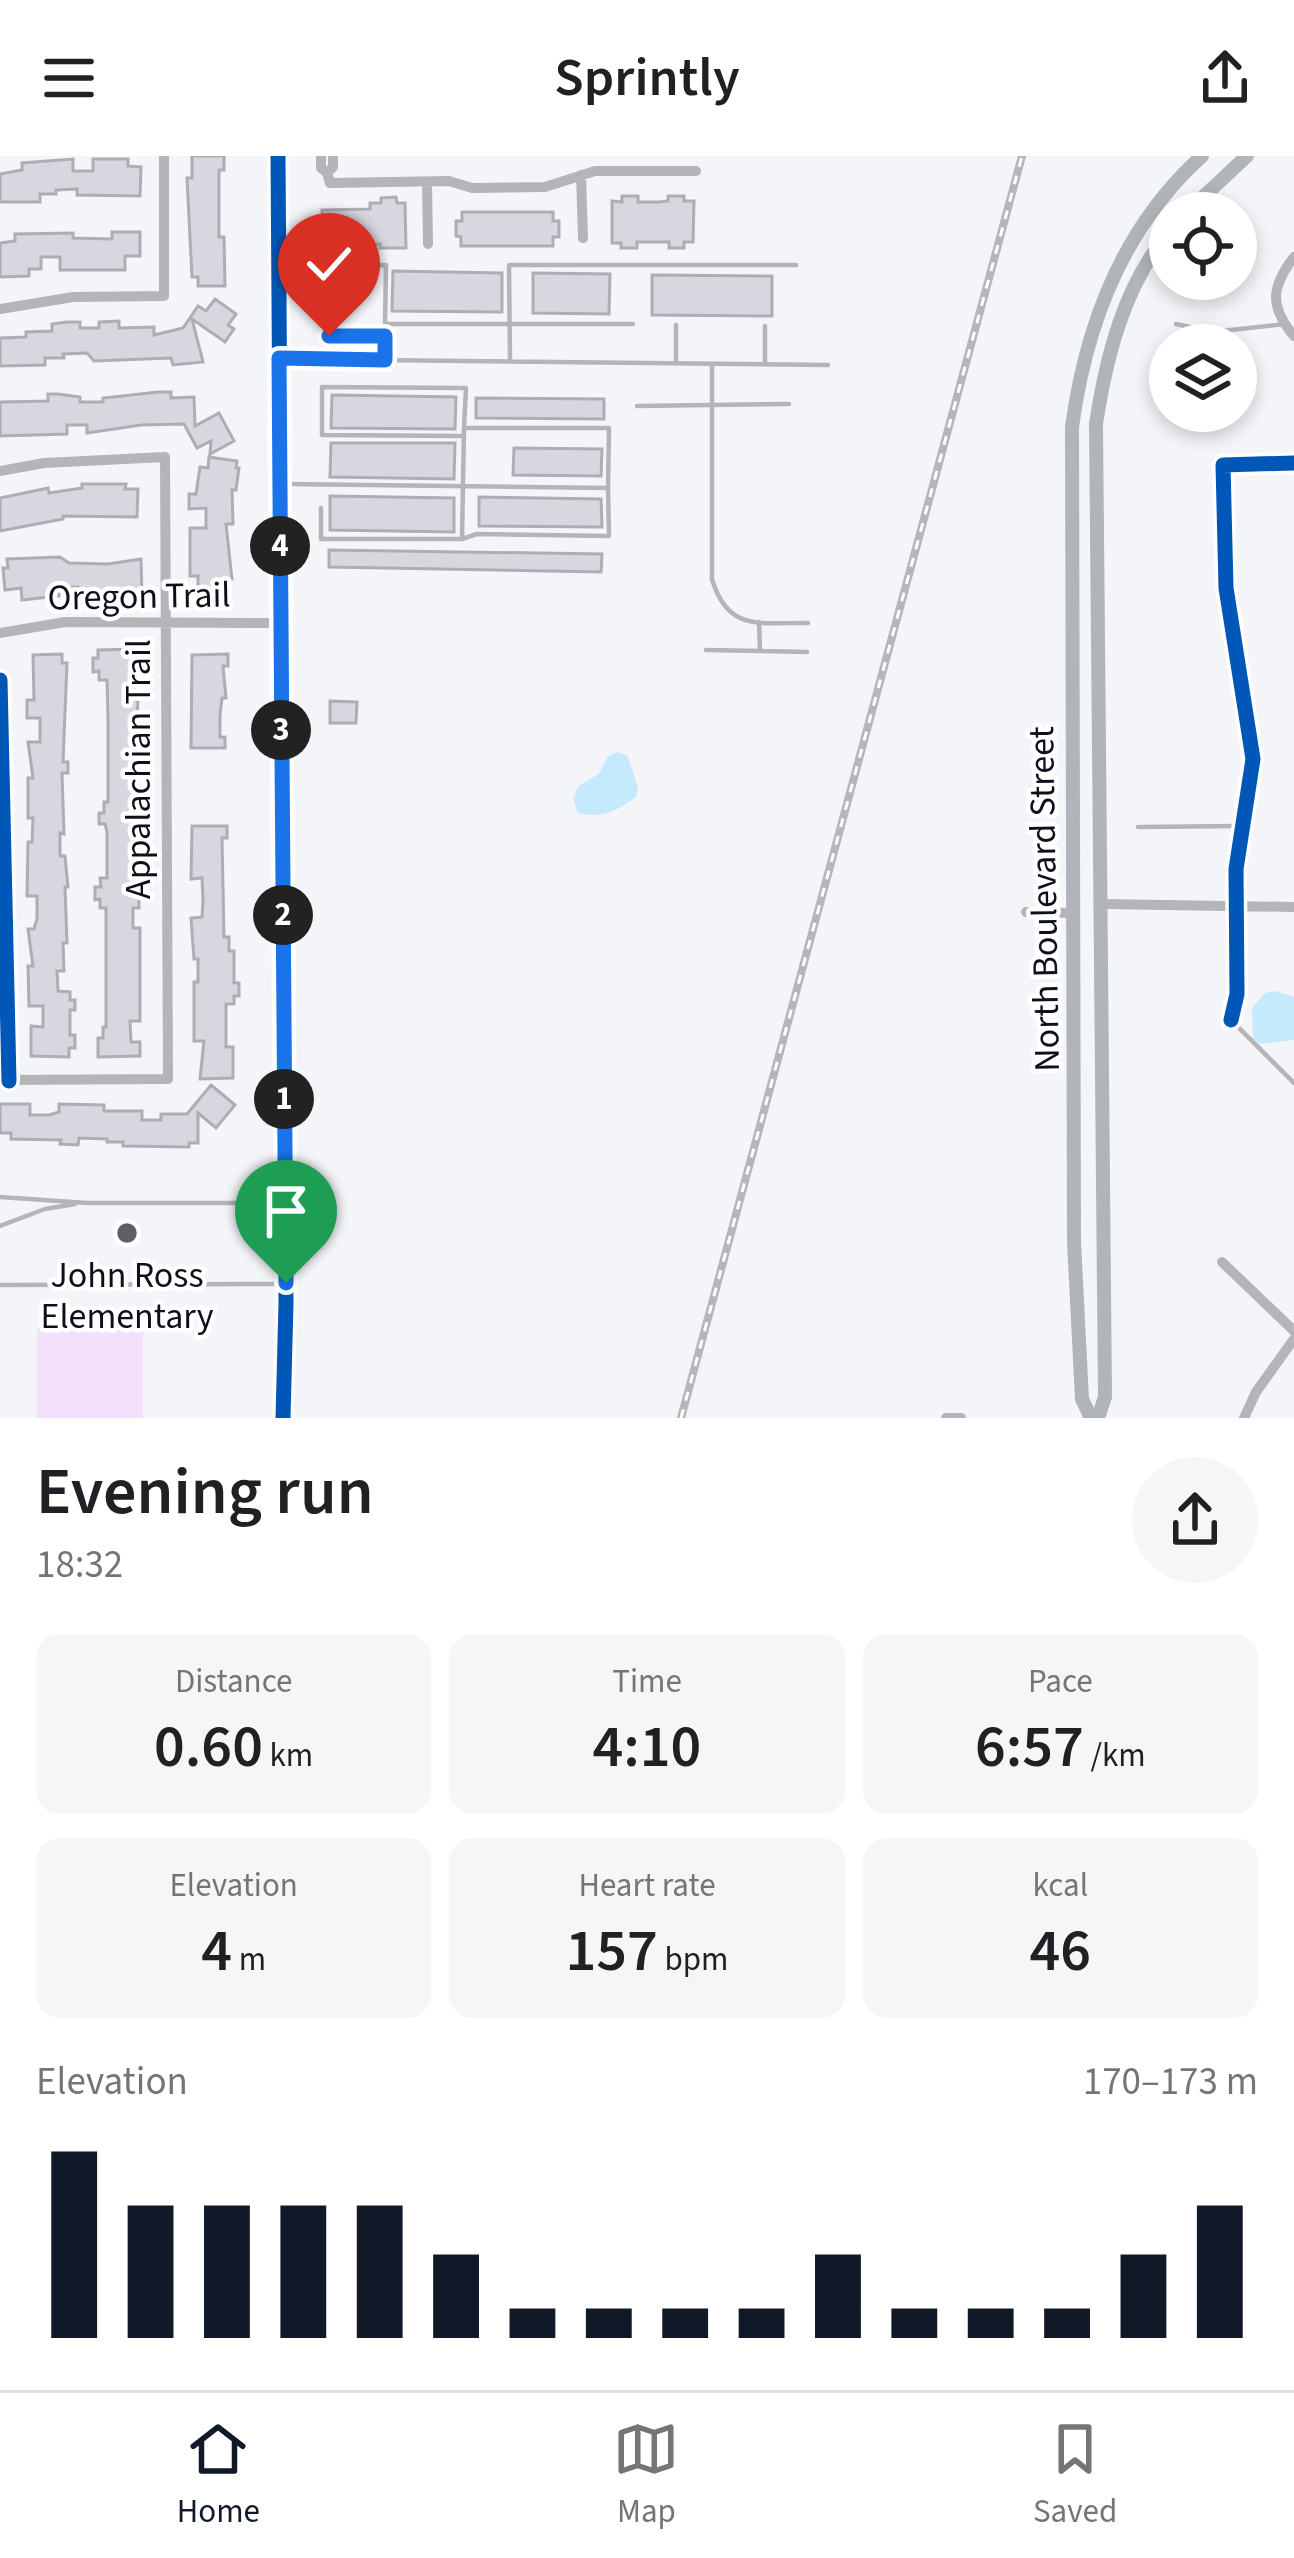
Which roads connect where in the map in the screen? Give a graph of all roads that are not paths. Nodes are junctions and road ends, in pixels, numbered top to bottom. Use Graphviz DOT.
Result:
graph roads {
  1 [pos="164,156"];
  2 [pos="278,156"];
  3 [pos="321,156"];
  4 [pos="333,156"];
  5 [pos="634,156"];
  6 [pos="1202,156"];
  7 [pos="1247,156"];
  8 [pos="634,171"];
  9 [pos="696,171"];
  10 [pos="327,173"];
  11 [pos="581,175"];
  12 [pos="427,182"];
  13 [pos="1208,192"];
  14 [pos="583,238"];
  15 [pos="428,244"];
  16 [pos="1294,257"];
  17 [pos="1149,263"];
  18 [pos="278,266"];
  19 [pos="328,266"];
  20 [pos="796,266"];
  21 [pos="0,309"];
  22 [pos="385,324"];
  23 [pos="510,324"];
  24 [pos="632,324"];
  25 [pos="1286,324"];
  26 [pos="676,325"];
  27 [pos="765,326"];
  28 [pos="1257,327"];
  29 [pos="385,336"];
  30 [pos="1294,336"];
  31 [pos="279,358"];
  32 [pos="385,360"];
  33 [pos="510,361"];
  34 [pos="676,363"];
  35 [pos="712,364"];
  36 [pos="765,364"];
  37 [pos="828,365"];
  38 [pos="789,404"];
  39 [pos="712,405"];
  40 [pos="637,406"];
  41 [pos="464,432"];
  42 [pos="1294,463"];
  43 [pos="0,471"];
  44 [pos="279,484"];
  45 [pos="464,486"];
  46 [pos="608,488"];
  47 [pos="321,508"];
  48 [pos="462,539"];
  49 [pos="166,622"];
  50 [pos="759,622"];
  51 [pos="808,622"];
  52 [pos="280,623"];
  53 [pos="0,633"];
  54 [pos="706,650"];
  55 [pos="760,651"];
  56 [pos="807,652"];
  57 [pos="0,680"];
  58 [pos="2,824"];
  59 [pos="1241,826"];
  60 [pos="1138,827"];
  61 [pos="1102,904"];
  62 [pos="1294,907"];
  63 [pos="1237,908"];
  64 [pos="1026,912"];
  65 [pos="1073,913"];
  66 [pos="1231,1020"];
  67 [pos="4,1080"];
  68 [pos="1294,1083"];
  69 [pos="0,1197"];
  70 [pos="87,1203"];
  71 [pos="285,1203"];
  72 [pos="0,1226"];
  73 [pos="1222,1262"];
  74 [pos="286,1283"];
  75 [pos="0,1285"];
  76 [pos="1294,1335"];
  77 [pos="283,1418"];
  78 [pos="946,1418"];
  79 [pos="961,1418"];
  80 [pos="1095,1418"];
  81 [pos="1244,1418"];
  1 -- 21 [label="street"];
  2 -- 18 [label="street"];
  3 -- 10 [label="street"];
  4 -- 10 [label="street"];
  5 -- 8 [label="street"];
  6 -- 65 [label="main road, North Boulevard Street"];
  7 -- 13 [label="main road"];
  8 -- 9 [label="street"];
  8 -- 11 [label="street"];
  10 -- 12 [label="street"];
  11 -- 12 [label="street"];
  11 -- 14 [label="street"];
  12 -- 15 [label="street"];
  16 -- 25 [label="street"];
  17 -- 61 [label="main road, North Boulevard Street"];
  18 -- 19 [label="lane"];
  18 -- 31 [label="street"];
  19 -- 22 [label="lane"];
  19 -- 29 [label="lane"];
  20 -- 23 [label="lane"];
  22 -- 23 [label="lane"];
  22 -- 29 [label="lane"];
  23 -- 24 [label="lane"];
  23 -- 33 [label="lane"];
  25 -- 28 [label="lane"];
  25 -- 30 [label="street"];
  26 -- 34 [label="lane"];
  27 -- 36 [label="lane"];
  29 -- 32 [label="lane"];
  31 -- 32 [label="lane"];
  31 -- 44 [label="street"];
  32 -- 33 [label="lane"];
  33 -- 34 [label="lane"];
  34 -- 35 [label="lane"];
  35 -- 36 [label="lane"];
  35 -- 39 [label="lane"];
  36 -- 37 [label="lane"];
  38 -- 39 [label="lane"];
  39 -- 40 [label="lane"];
  39 -- 50 [label="lane"];
  41 -- 41 [label="lane"];
  41 -- 45 [label="lane"];
  41 -- 46 [label="lane"];
  42 -- 59 [label="street"];
  43 -- 49 [label="street, Appalachian Trail"];
  44 -- 45 [label="lane"];
  44 -- 52 [label="street"];
  45 -- 46 [label="lane"];
  45 -- 48 [label="lane"];
  46 -- 48 [label="lane"];
  47 -- 48 [label="lane"];
  49 -- 52 [label="street, Oregon Trail"];
  49 -- 53 [label="street, Oregon Trail"];
  49 -- 67 [label="street, Appalachian Trail"];
  50 -- 51 [label="lane"];
  50 -- 55 [label="lane"];
  52 -- 71 [label="street"];
  54 -- 55 [label="lane"];
  55 -- 56 [label="lane"];
  57 -- 58 [label="street"];
  58 -- 67 [label="street"];
  59 -- 60 [label="lane"];
  59 -- 63 [label="street"];
  61 -- 63 [label="street"];
  61 -- 65 [label="main road"];
  61 -- 80 [label="main road, North Boulevard Street"];
  62 -- 63 [label="street"];
  63 -- 66 [label="street"];
  64 -- 65 [label="street"];
  65 -- 80 [label="main road, North Boulevard Street"];
  66 -- 68 [label="lane"];
  69 -- 70 [label="lane"];
  70 -- 71 [label="lane"];
  70 -- 72 [label="lane"];
  71 -- 74 [label="street"];
  73 -- 76 [label="street"];
  74 -- 75 [label="lane"];
  74 -- 77 [label="street"];
  76 -- 81 [label="street"];
  78 -- 79 [label="street"];
}
